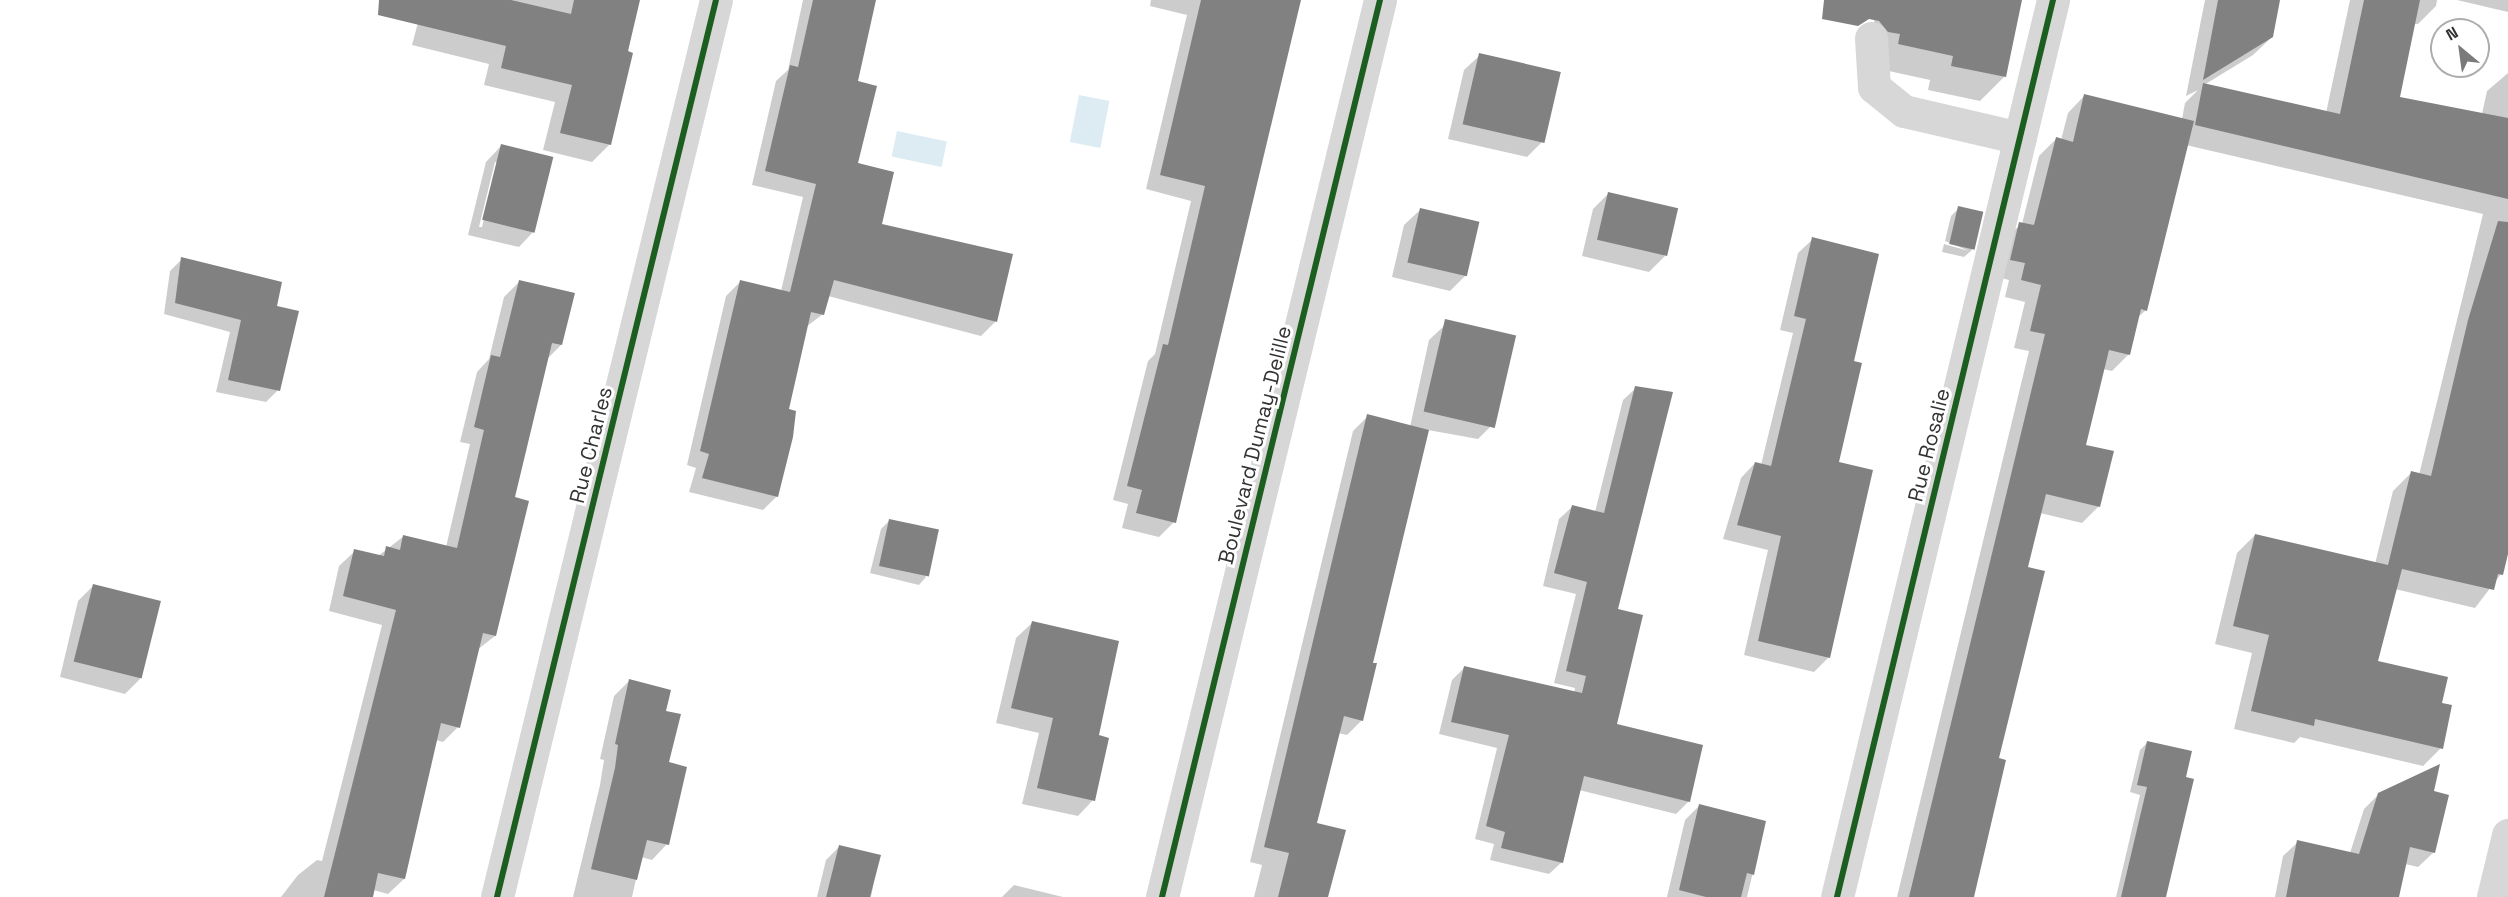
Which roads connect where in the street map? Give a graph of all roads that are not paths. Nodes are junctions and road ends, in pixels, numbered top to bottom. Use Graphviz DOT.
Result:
graph roads {
  1 [pos="716,0"];
  2 [pos="1380,0"];
  3 [pos="2053,0"];
  4 [pos="1871,38"];
  5 [pos="2020,138"];
  6 [pos="2508,834"];
  7 [pos="497,897"];
  8 [pos="1162,897"];
  9 [pos="1837,897"];
  10 [pos="2493,897"];
  1 -- 7 [label="street, Rue Charles"];
  2 -- 8 [label="street, Boulevard Dumay-Delille"];
  3 -- 5 [label="street, Rue Rosalie"];
  4 -- 5 [label="street"];
  5 -- 9 [label="street, Rue Rosalie"];
  6 -- 10 [label="street"];
}
